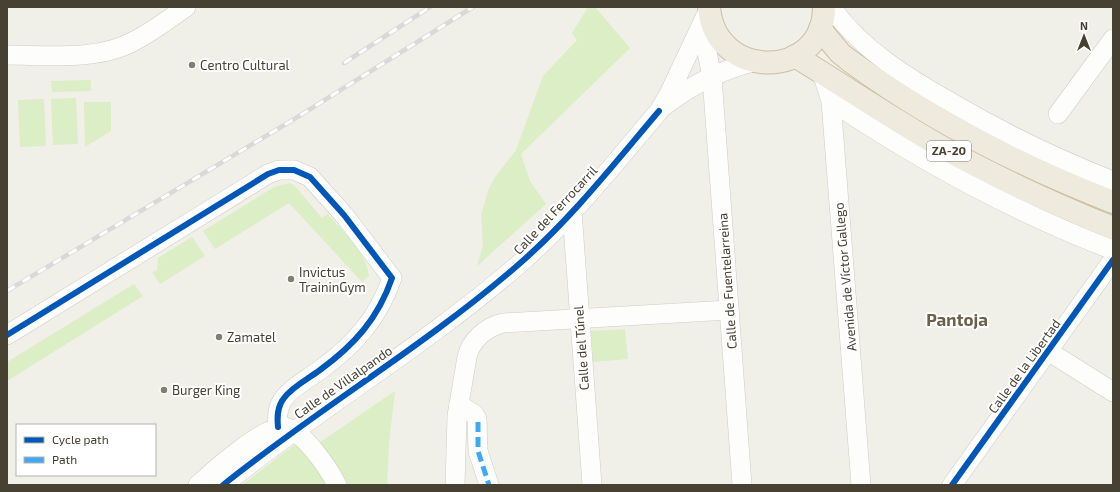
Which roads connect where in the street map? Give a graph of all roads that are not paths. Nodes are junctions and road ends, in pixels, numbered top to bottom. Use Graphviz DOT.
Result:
graph roads {
  1 [pos="186,7"];
  2 [pos="824,7"];
  3 [pos="831,7"];
  4 [pos="707,14"];
  5 [pos="820,29"];
  6 [pos="1113,39"];
  7 [pos="7,55"];
  8 [pos="795,56"];
  9 [pos="753,62"];
  10 [pos="819,71"];
  11 [pos="712,78"];
  12 [pos="831,101"];
  13 [pos="659,111"];
  14 [pos="1058,114"];
  15 [pos="1113,181"];
  16 [pos="1113,202"];
  17 [pos="572,211"];
  18 [pos="1113,228"];
  19 [pos="1113,250"];
  20 [pos="1113,260"];
  21 [pos="729,310"];
  22 [pos="579,319"];
  23 [pos="7,334"];
  24 [pos="419,342"];
  25 [pos="1048,351"];
  26 [pos="1113,392"];
  27 [pos="459,405"];
  28 [pos="286,429"];
  29 [pos="961,482"];
  30 [pos="198,485"];
  31 [pos="223,485"];
  32 [pos="337,485"];
  33 [pos="455,485"];
  34 [pos="489,485"];
  35 [pos="592,485"];
  36 [pos="742,485"];
  37 [pos="861,485"];
  1 -- 7 [label="street"];
  2 -- 5 [label="highway"];
  3 -- 15 [label="street"];
  4 -- 9 [label="highway"];
  4 -- 11 [label="street"];
  4 -- 13 [label="street, Calle del Ferrocarril"];
  5 -- 8 [label="highway"];
  5 -- 16 [label="highway, ZA-20"];
  6 -- 14 [label="street"];
  8 -- 9 [label="highway"];
  8 -- 10 [label="highway, ZA-20"];
  9 -- 11 [label="street, Calle del Ferrocarril"];
  10 -- 12 [label="street, Avenida de Víctor Gallego"];
  10 -- 18 [label="highway, ZA-20"];
  11 -- 13 [label="street, Calle del Ferrocarril"];
  11 -- 21 [label="street, Calle de Fuentelarreina"];
  12 -- 19 [label="street"];
  12 -- 37 [label="street, Avenida de Víctor Gallego"];
  13 -- 17 [label="street, Calle del Ferrocarril"];
  17 -- 22 [label="street, Calle del Túnel"];
  17 -- 24 [label="street, Calle del Ferrocarril"];
  20 -- 25 [label="street, Calle de la Libertad"];
  21 -- 22 [label="street"];
  21 -- 36 [label="street, Calle de Fuentelarreina"];
  22 -- 27 [label="street"];
  22 -- 35 [label="street, Calle del Túnel"];
  23 -- 28 [label="street, Calle de Villalpando"];
  24 -- 28 [label="street, Calle de Villalpando"];
  25 -- 26 [label="street"];
  25 -- 29 [label="street, Calle de la Libertad"];
  27 -- 33 [label="street"];
  27 -- 34 [label="street"];
  28 -- 30 [label="street, Calle de Villalpando"];
  28 -- 31 [label="street, Calle de Villalpando"];
  28 -- 32 [label="street"];
}
